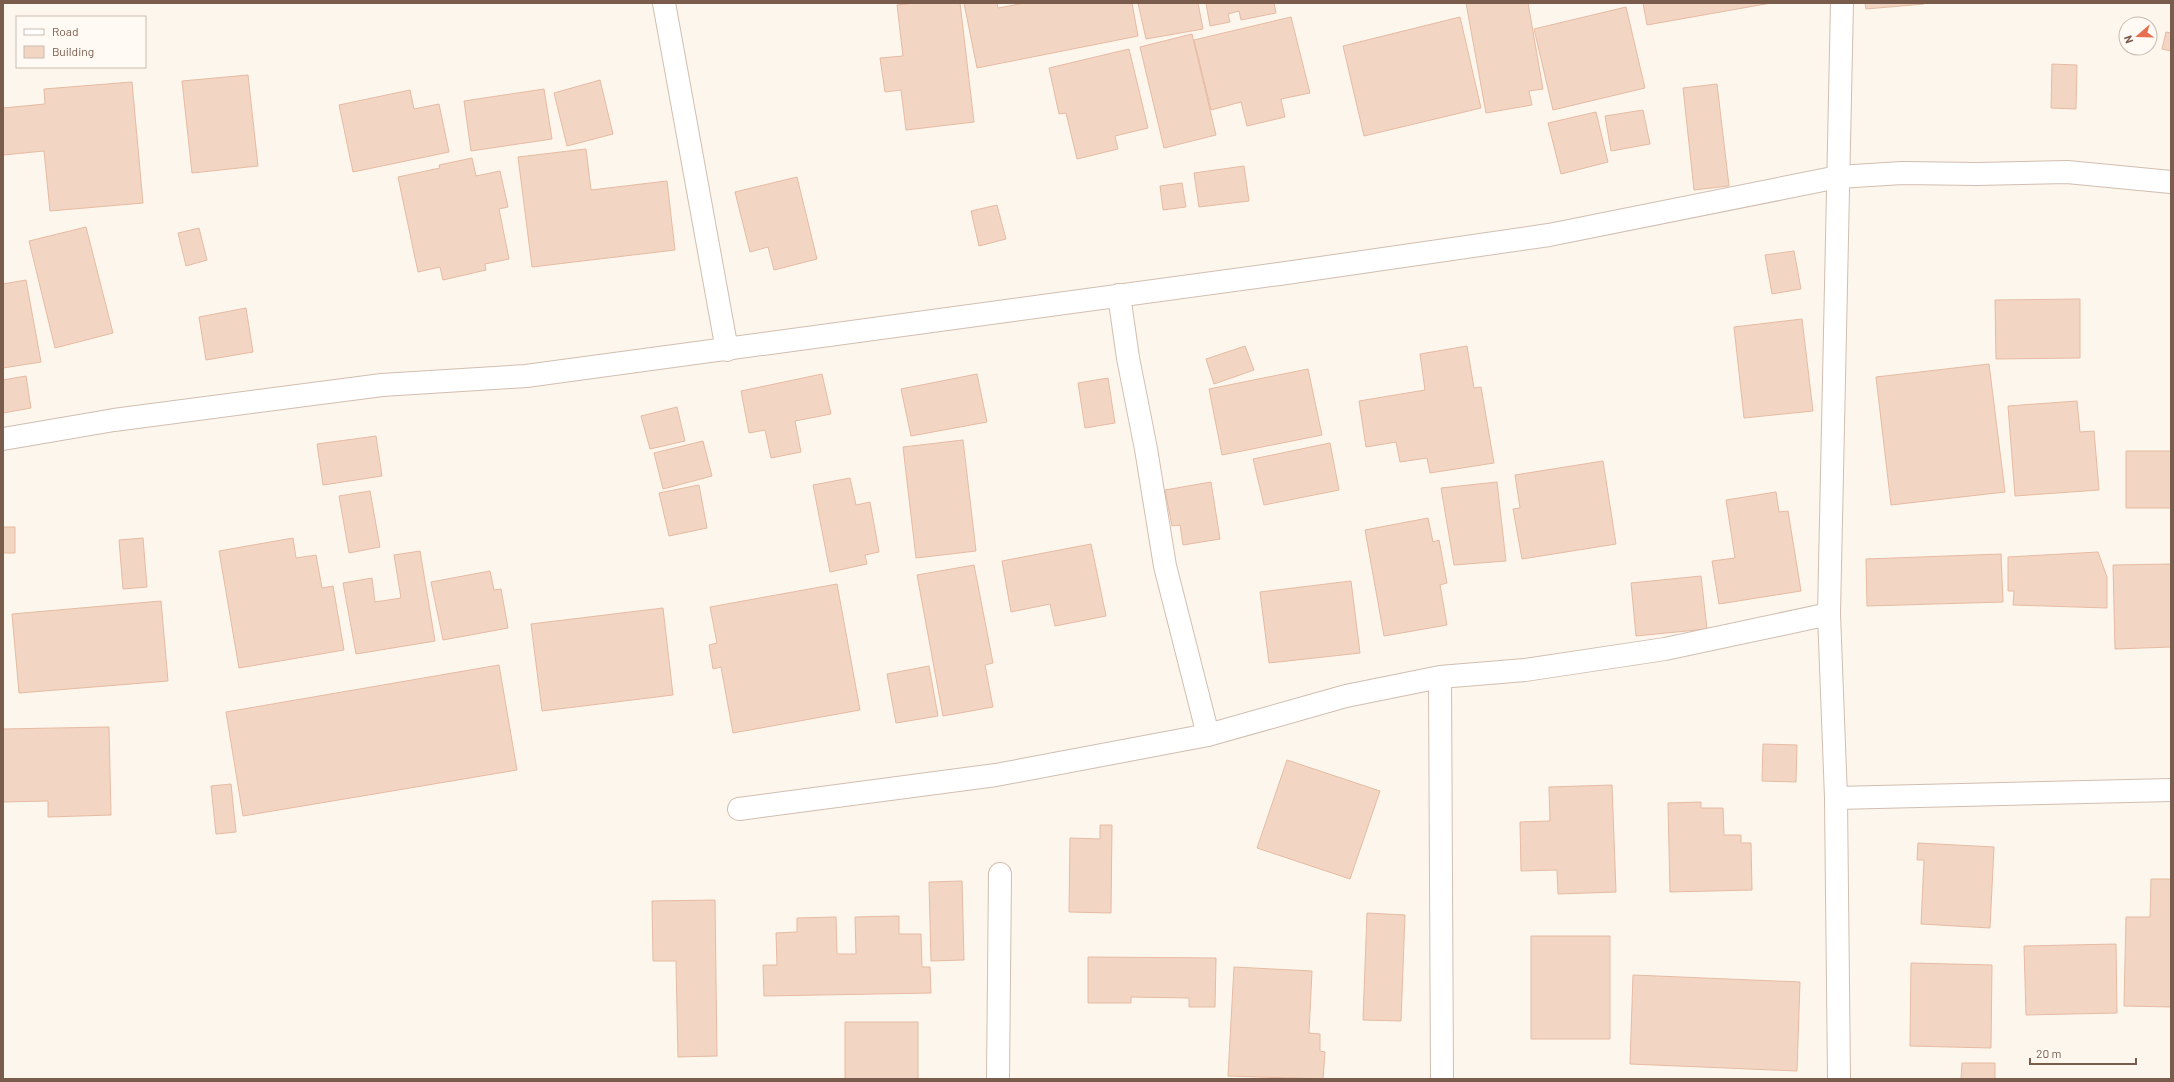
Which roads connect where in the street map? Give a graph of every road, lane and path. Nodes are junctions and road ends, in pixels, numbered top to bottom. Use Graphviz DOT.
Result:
graph roads {
  1 [pos="664,3"];
  2 [pos="1842,3"];
  3 [pos="1838,177"];
  4 [pos="2171,182"];
  5 [pos="1119,295"];
  6 [pos="727,350"];
  7 [pos="3,440"];
  8 [pos="1829,614"];
  9 [pos="1440,676"];
  10 [pos="1208,735"];
  11 [pos="2171,790"];
  12 [pos="1836,798"];
  13 [pos="739,809"];
  14 [pos="1000,874"];
  15 [pos="998,1079"];
  16 [pos="1442,1079"];
  17 [pos="1839,1079"];
  1 -- 6 [label="street"];
  2 -- 3 [label="street"];
  3 -- 4 [label="street"];
  3 -- 5 [label="street"];
  3 -- 8 [label="street"];
  5 -- 6 [label="street"];
  5 -- 10 [label="street"];
  6 -- 7 [label="street"];
  8 -- 9 [label="street"];
  8 -- 12 [label="street"];
  9 -- 10 [label="street"];
  9 -- 16 [label="street"];
  10 -- 13 [label="street"];
  11 -- 12 [label="street"];
  12 -- 17 [label="street"];
  14 -- 15 [label="street"];
}
